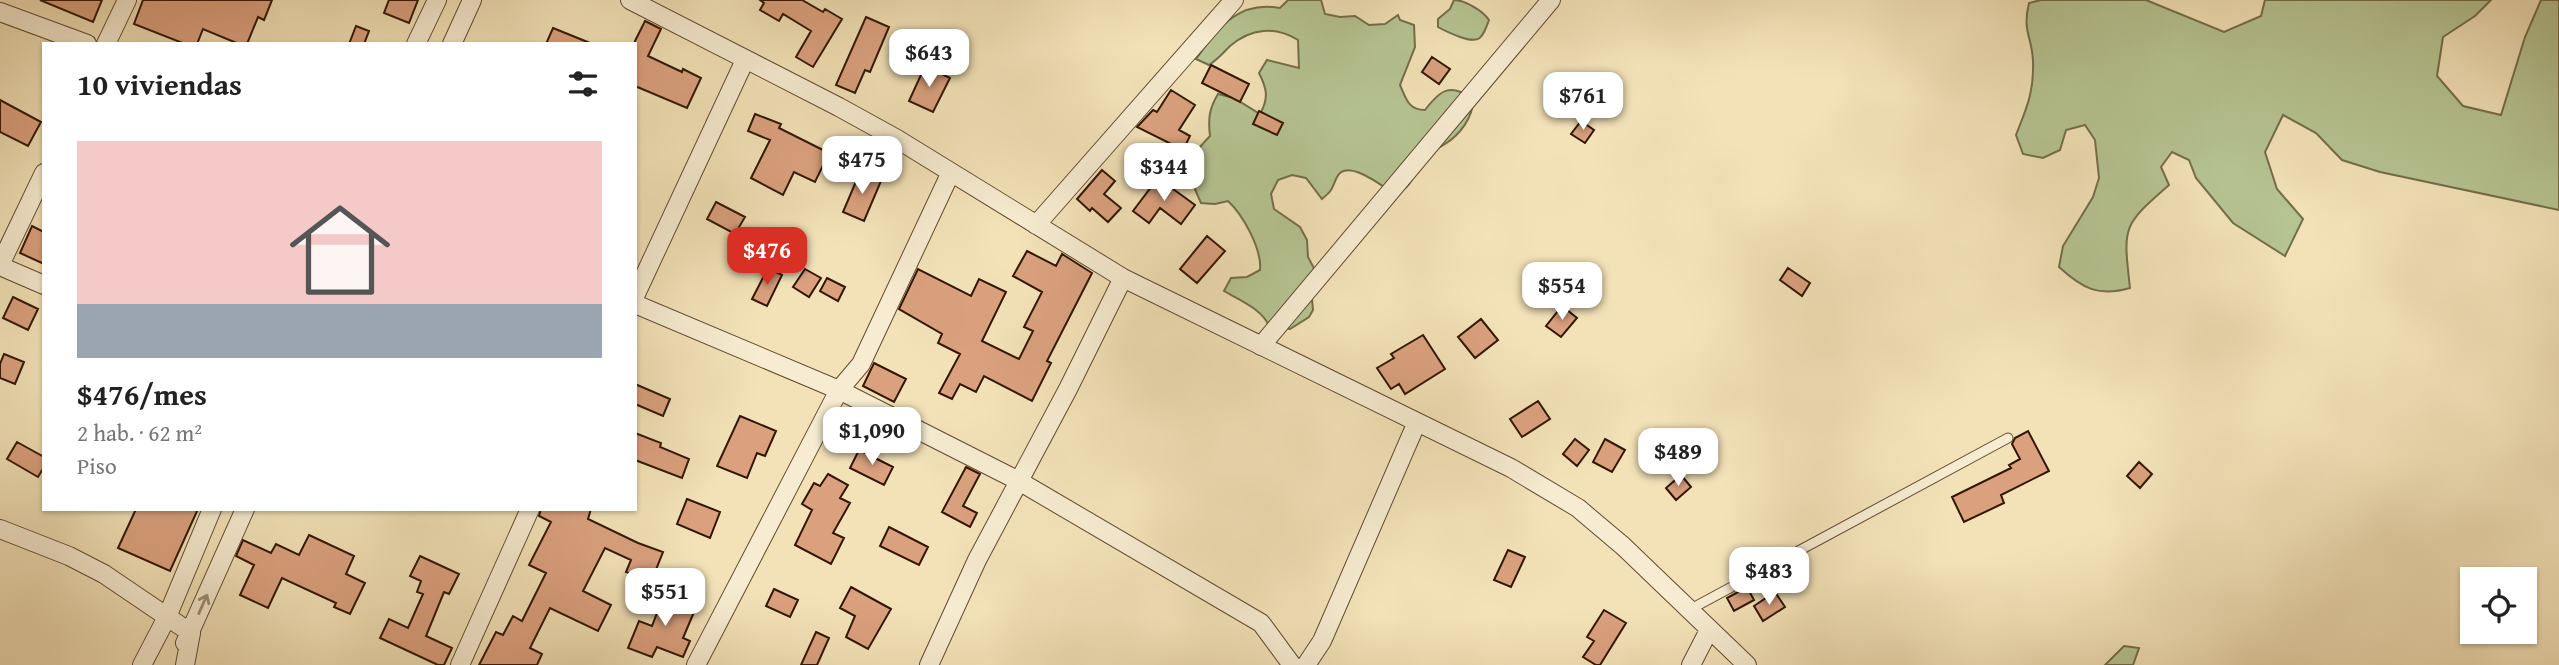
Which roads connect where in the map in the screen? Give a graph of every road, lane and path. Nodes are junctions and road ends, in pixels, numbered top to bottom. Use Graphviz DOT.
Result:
graph roads {
  1 [pos="127,0"];
  2 [pos="437,0"];
  3 [pos="472,0"];
  4 [pos="630,0"];
  5 [pos="1234,0"];
  6 [pos="1551,0"];
  7 [pos="0,12"];
  8 [pos="82,42"];
  9 [pos="107,42"];
  10 [pos="417,42"];
  11 [pos="453,42"];
  12 [pos="745,60"];
  13 [pos="951,172"];
  14 [pos="42,176"];
  15 [pos="1036,225"];
  16 [pos="7,234"];
  17 [pos="0,266"];
  18 [pos="1123,278"];
  19 [pos="42,284"];
  20 [pos="637,292"];
  21 [pos="637,305"];
  22 [pos="1261,346"];
  23 [pos="839,390"];
  24 [pos="1417,422"];
  25 [pos="2008,438"];
  26 [pos="1017,480"];
  27 [pos="211,511"];
  28 [pos="244,511"];
  29 [pos="529,511"];
  30 [pos="0,529"];
  31 [pos="1689,610"];
  32 [pos="167,617"];
  33 [pos="1709,630"];
  34 [pos="191,633"];
  35 [pos="142,665"];
  36 [pos="173,665"];
  37 [pos="185,665"];
  38 [pos="460,665"];
  39 [pos="696,665"];
  40 [pos="929,665"];
  41 [pos="1292,665"];
  42 [pos="1306,665"];
  43 [pos="1691,665"];
  44 [pos="1747,665"];
  1 -- 9 [label="street"];
  2 -- 10 [label="street"];
  3 -- 11 [label="street"];
  4 -- 12 [label="street"];
  5 -- 15 [label="street"];
  6 -- 22 [label="street"];
  7 -- 8 [label="street"];
  12 -- 13 [label="street"];
  12 -- 20 [label="street"];
  13 -- 15 [label="street"];
  13 -- 23 [label="street"];
  14 -- 16 [label="street"];
  15 -- 18 [label="street"];
  16 -- 17 [label="street"];
  17 -- 19 [label="street"];
  18 -- 22 [label="street"];
  18 -- 26 [label="street"];
  21 -- 23 [label="street"];
  22 -- 24 [label="street"];
  23 -- 26 [label="street"];
  23 -- 39 [label="street"];
  24 -- 31 [label="street"];
  24 -- 42 [label="street"];
  25 -- 31 [label="lane"];
  26 -- 40 [label="street"];
  26 -- 41 [label="street"];
  27 -- 32 [label="street"];
  34 -- 28 [label="street, one-way"];
  29 -- 38 [label="street"];
  30 -- 32 [label="street"];
  31 -- 33 [label="street"];
  32 -- 34 [label="street"];
  32 -- 35 [label="street"];
  33 -- 43 [label="street"];
  33 -- 44 [label="street"];
  34 -- 36 [label="street"];
  34 -- 37 [label="street"];
}
